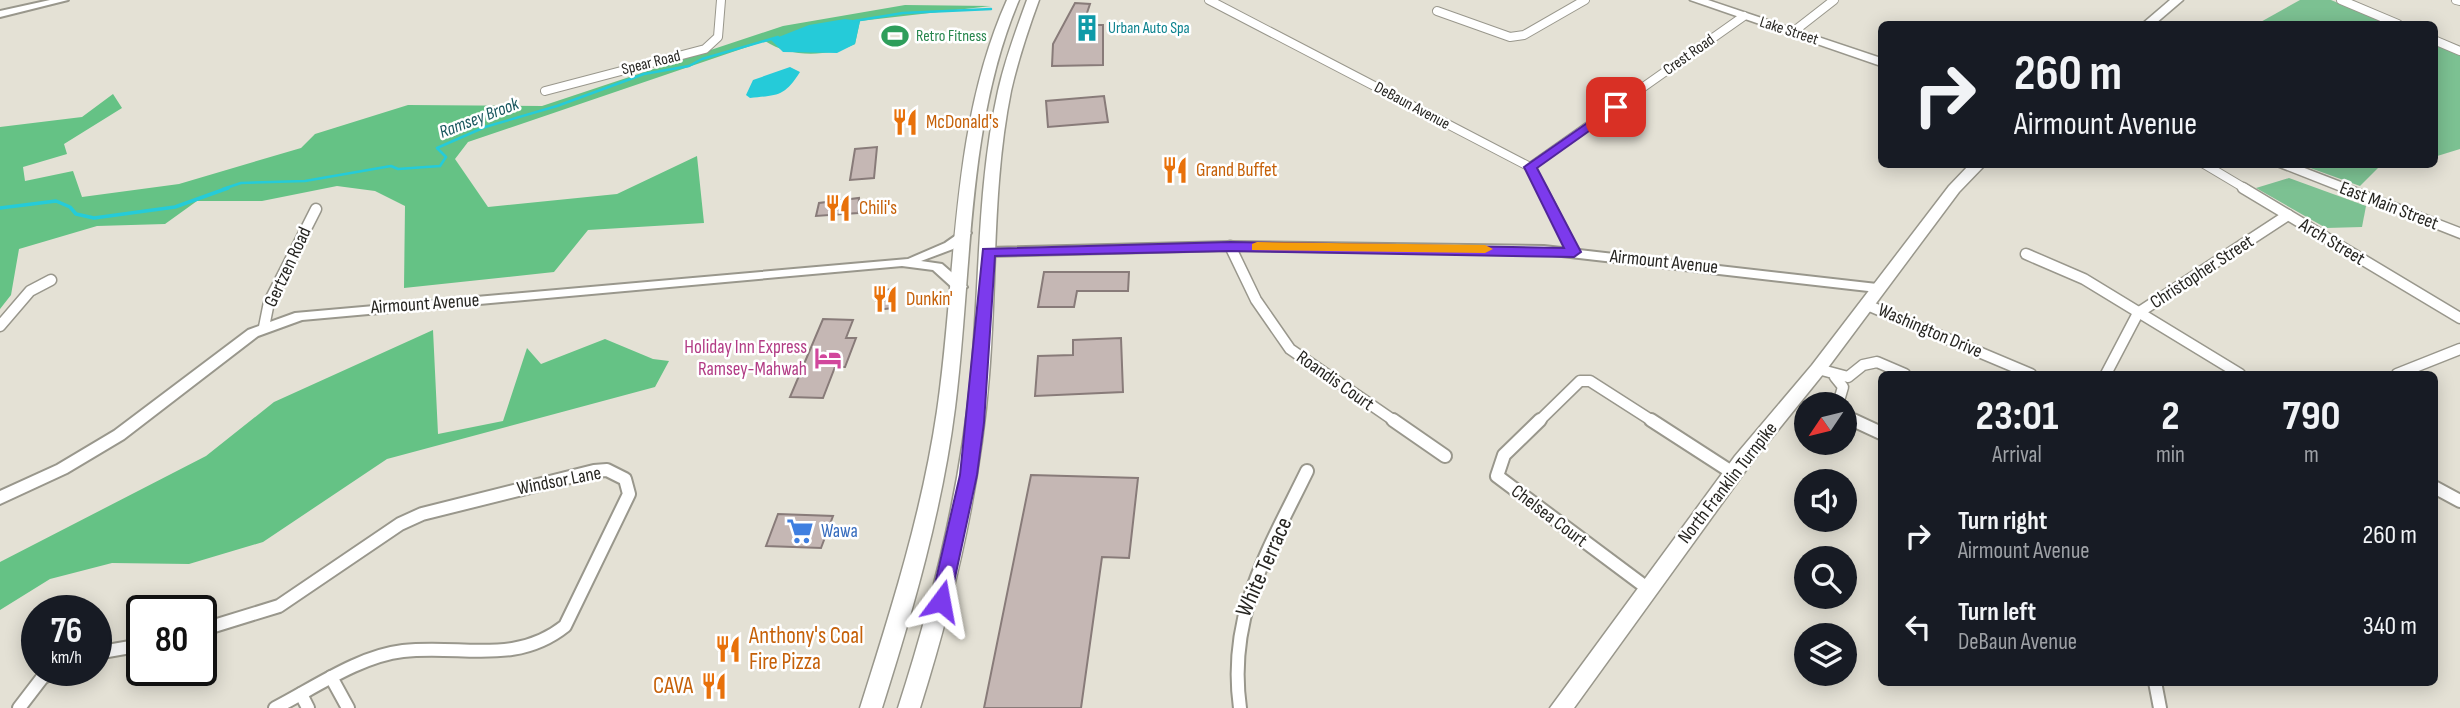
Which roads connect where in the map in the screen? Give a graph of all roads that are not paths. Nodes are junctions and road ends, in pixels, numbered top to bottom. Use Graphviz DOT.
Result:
graph roads {
  1 [pos="63,0"];
  2 [pos="721,0"];
  3 [pos="1013,0"];
  4 [pos="1033,0"];
  5 [pos="1209,0"];
  6 [pos="1585,0"];
  7 [pos="1696,0"];
  8 [pos="1834,0"];
  9 [pos="2177,0"];
  10 [pos="2341,0"];
  11 [pos="2368,0"];
  12 [pos="2352,5"];
  13 [pos="1437,11"];
  14 [pos="0,14"];
  15 [pos="1744,16"];
  16 [pos="2152,21"];
  17 [pos="2391,21"];
  18 [pos="1793,32"];
  19 [pos="2438,42"];
  20 [pos="2460,51"];
  21 [pos="1878,61"];
  22 [pos="545,91"];
  23 [pos="1530,167"];
  24 [pos="1975,168"];
  25 [pos="2211,168"];
  26 [pos="2290,168"];
  27 [pos="316,209"];
  28 [pos="2288,215"];
  29 [pos="965,233"];
  30 [pos="2460,233"];
  31 [pos="1230,246"];
  32 [pos="988,252"];
  33 [pos="1574,252"];
  34 [pos="2026,254"];
  35 [pos="902,262"];
  36 [pos="51,280"];
  37 [pos="960,287"];
  38 [pos="1877,288"];
  39 [pos="1867,305"];
  40 [pos="2138,313"];
  41 [pos="2460,318"];
  42 [pos="0,326"];
  43 [pos="264,327"];
  44 [pos="2460,349"];
  45 [pos="1818,369"];
  46 [pos="1898,371"];
  47 [pos="2024,371"];
  48 [pos="2108,371"];
  49 [pos="2236,371"];
  50 [pos="2405,371"];
  51 [pos="1835,377"];
  52 [pos="1842,392"];
  53 [pos="1857,422"];
  54 [pos="1878,432"];
  55 [pos="1445,456"];
  56 [pos="1307,471"];
  57 [pos="1733,473"];
  58 [pos="2438,489"];
  59 [pos="0,499"];
  60 [pos="2460,501"];
  61 [pos="1647,588"];
  62 [pos="217,625"];
  63 [pos="331,677"];
  64 [pos="36,686"];
  65 [pos="2156,686"];
  66 [pos="301,694"];
  67 [pos="871,702"];
  68 [pos="19,708"];
  69 [pos="275,708"];
  70 [pos="308,708"];
  71 [pos="348,708"];
  72 [pos="909,708"];
  73 [pos="1240,708"];
  74 [pos="1561,708"];
  75 [pos="2160,708"];
  1 -- 14 [label="street"];
  2 -- 22 [label="street, Spear Road"];
  3 -- 29 [label="main road"];
  4 -- 32 [label="main road"];
  5 -- 23 [label="street, DeBaun Avenue"];
  6 -- 13 [label="street"];
  7 -- 15 [label="main road, Lake Street"];
  8 -- 18 [label="street"];
  9 -- 16 [label="main road"];
  10 -- 12 [label="street"];
  11 -- 12 [label="street"];
  12 -- 17 [label="street"];
  15 -- 18 [label="main road, Lake Street"];
  15 -- 23 [label="street, Crest Road"];
  18 -- 21 [label="main road, Lake Street"];
  19 -- 20 [label="street"];
  23 -- 33 [label="street"];
  24 -- 38 [label="main road, North Franklin Turnpike"];
  25 -- 28 [label="street, Arch Street"];
  26 -- 30 [label="main road, East Main Street"];
  27 -- 43 [label="street, Gertzen Road"];
  28 -- 40 [label="street, Christopher Street"];
  28 -- 41 [label="street, Arch Street"];
  29 -- 35 [label="street, Airmount Avenue"];
  29 -- 37 [label="main road"];
  31 -- 32 [label="street, Airmount Avenue"];
  31 -- 33 [label="street, Airmount Avenue"];
  31 -- 55 [label="street, Roandis Court"];
  32 -- 72 [label="main road"];
  33 -- 38 [label="street, Airmount Avenue"];
  34 -- 40 [label="street"];
  35 -- 37 [label="street, Airmount Avenue"];
  35 -- 43 [label="street, Airmount Avenue"];
  36 -- 42 [label="street"];
  37 -- 67 [label="main road"];
  38 -- 39 [label="main road, North Franklin Turnpike"];
  39 -- 45 [label="main road, North Franklin Turnpike"];
  39 -- 47 [label="street, Washington Drive"];
  40 -- 48 [label="street, Christopher Street"];
  40 -- 49 [label="street"];
  43 -- 59 [label="street, Airmount Avenue"];
  44 -- 50 [label="street"];
  45 -- 51 [label="street"];
  45 -- 57 [label="main road, North Franklin Turnpike"];
  46 -- 51 [label="street"];
  51 -- 52 [label="street"];
  53 -- 54 [label="street"];
  56 -- 73 [label="street, White Terrace"];
  57 -- 61 [label="main road, North Franklin Turnpike"];
  57 -- 61 [label="street, Chelsea Court"];
  58 -- 60 [label="street"];
  61 -- 74 [label="main road, North Franklin Turnpike"];
  62 -- 63 [label="street, Windsor Lane"];
  63 -- 66 [label="street, Windsor Lane"];
  63 -- 71 [label="street"];
  64 -- 68 [label="street"];
  65 -- 75 [label="street"];
  66 -- 69 [label="street, Windsor Lane"];
  66 -- 70 [label="street"];
}
